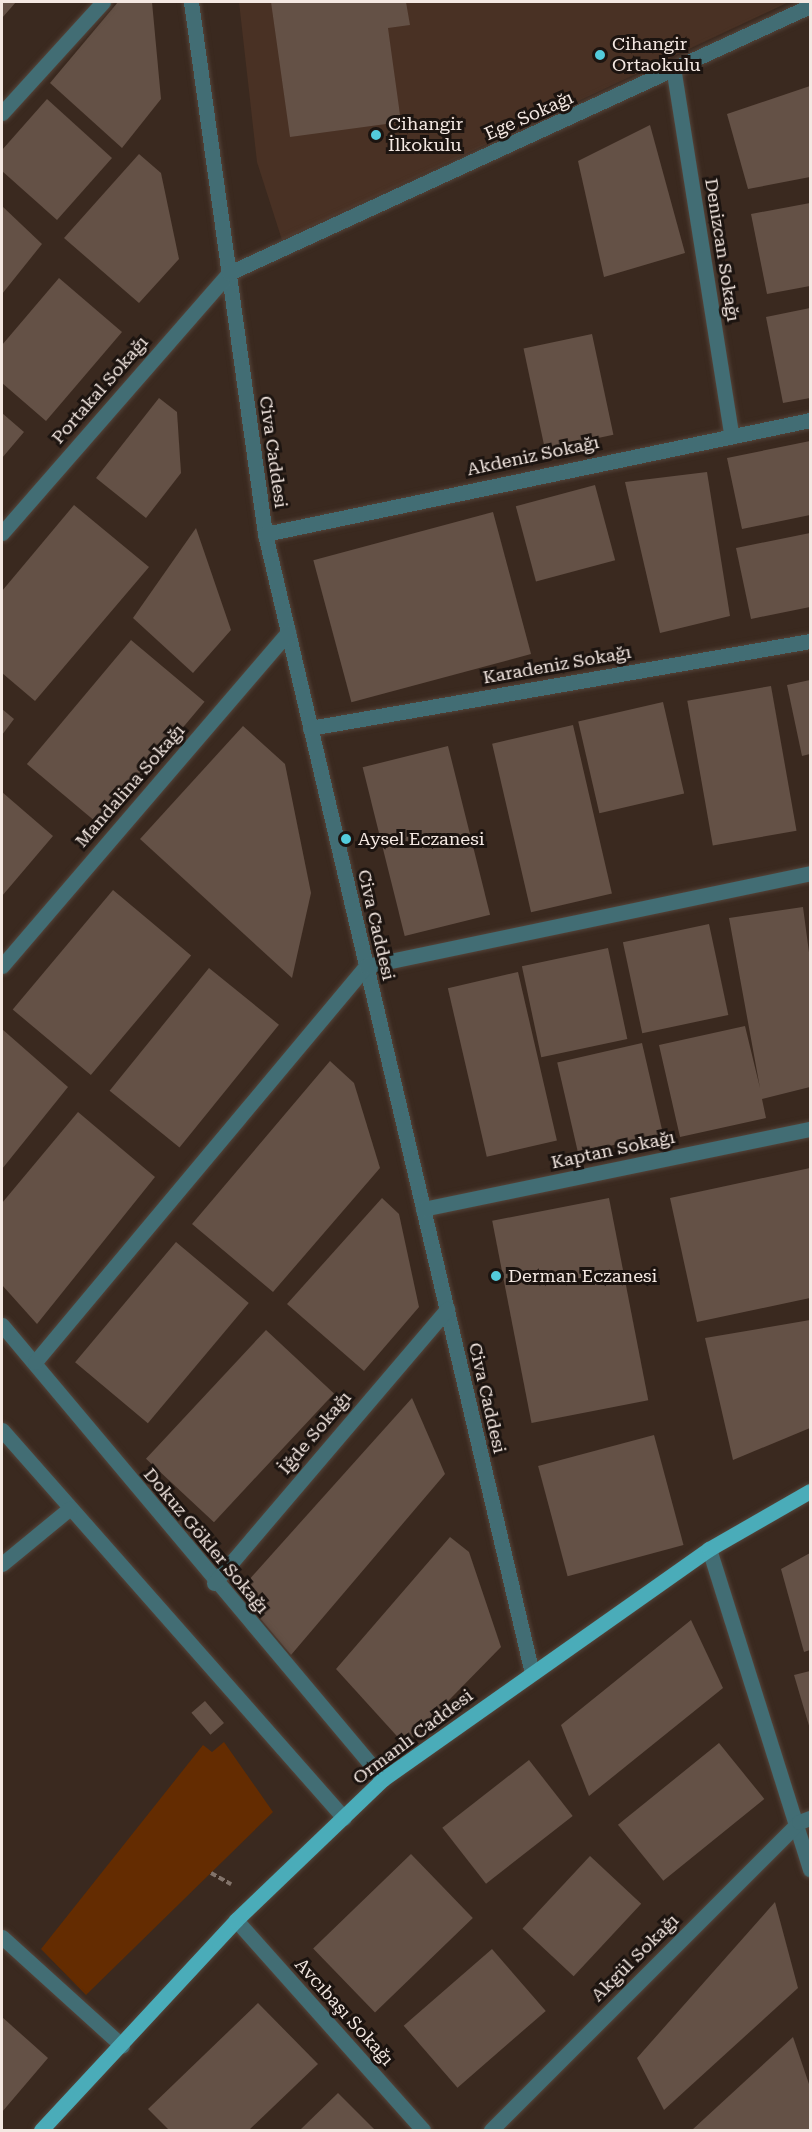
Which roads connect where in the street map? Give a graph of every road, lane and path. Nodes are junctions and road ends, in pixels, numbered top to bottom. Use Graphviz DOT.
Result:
graph roads {
  1 [pos="103,2"];
  2 [pos="191,2"];
  3 [pos="810,6"];
  4 [pos="674,73"];
  5 [pos="2,113"];
  6 [pos="229,273"];
  7 [pos="810,420"];
  8 [pos="731,434"];
  9 [pos="2,533"];
  10 [pos="265,534"];
  11 [pos="288,632"];
  12 [pos="810,641"];
  13 [pos="310,728"];
  14 [pos="810,873"];
  15 [pos="2,966"];
  16 [pos="366,966"];
  17 [pos="810,1129"];
  18 [pos="423,1209"];
  19 [pos="447,1309"];
  20 [pos="2,1326"];
  21 [pos="35,1362"];
  22 [pos="4,1433"];
  23 [pos="810,1491"];
  24 [pos="69,1509"];
  25 [pos="709,1549"];
  26 [pos="2,1564"];
  27 [pos="214,1583"];
  28 [pos="532,1673"];
  29 [pos="383,1779"];
  30 [pos="344,1818"];
  31 [pos="805,1820"];
  32 [pos="810,1869"];
  33 [pos="236,1920"];
  34 [pos="2,1937"];
  35 [pos="122,2046"];
  36 [pos="41,2130"];
  37 [pos="423,2130"];
  38 [pos="491,2130"];
  1 -- 5 [label="street"];
  2 -- 6 [label="street, Civa Caddesi"];
  3 -- 4 [label="street, Ege Sokağı"];
  4 -- 6 [label="street, Ege Sokağı"];
  4 -- 8 [label="street, Denizcan Sokağı"];
  6 -- 9 [label="street, Portakal Sokağı"];
  6 -- 10 [label="street, Civa Caddesi"];
  7 -- 8 [label="street, Akdeniz Sokağı"];
  8 -- 10 [label="street, Akdeniz Sokağı"];
  10 -- 11 [label="street, Civa Caddesi"];
  11 -- 13 [label="street, Civa Caddesi"];
  11 -- 15 [label="street, Mandalina Sokağı"];
  12 -- 13 [label="street, Karadeniz Sokağı"];
  13 -- 16 [label="street, Civa Caddesi"];
  14 -- 16 [label="street"];
  16 -- 18 [label="street, Civa Caddesi"];
  16 -- 21 [label="street"];
  17 -- 18 [label="street, Kaptan Sokağı"];
  18 -- 19 [label="street, Civa Caddesi"];
  19 -- 27 [label="street, İğde Sokağı"];
  19 -- 28 [label="street, Civa Caddesi"];
  20 -- 21 [label="street, Dokuz Gökler Sokağı"];
  21 -- 27 [label="street, Dokuz Gökler Sokağı"];
  22 -- 24 [label="street"];
  23 -- 25 [label="main road, Ormanlı Caddesi"];
  24 -- 26 [label="street"];
  24 -- 30 [label="street"];
  25 -- 28 [label="main road, Ormanlı Caddesi"];
  25 -- 31 [label="street"];
  27 -- 29 [label="street, Dokuz Gökler Sokağı"];
  28 -- 29 [label="main road, Ormanlı Caddesi"];
  29 -- 30 [label="main road, Ormanlı Caddesi"];
  30 -- 33 [label="main road, Ormanlı Caddesi"];
  31 -- 32 [label="street"];
  31 -- 38 [label="street, Akgül Sokağı"];
  33 -- 35 [label="main road, Ormanlı Caddesi"];
  33 -- 37 [label="street, Avcıbaşı Sokağı"];
  34 -- 35 [label="street"];
  35 -- 36 [label="main road, Ormanlı Caddesi"];
}
